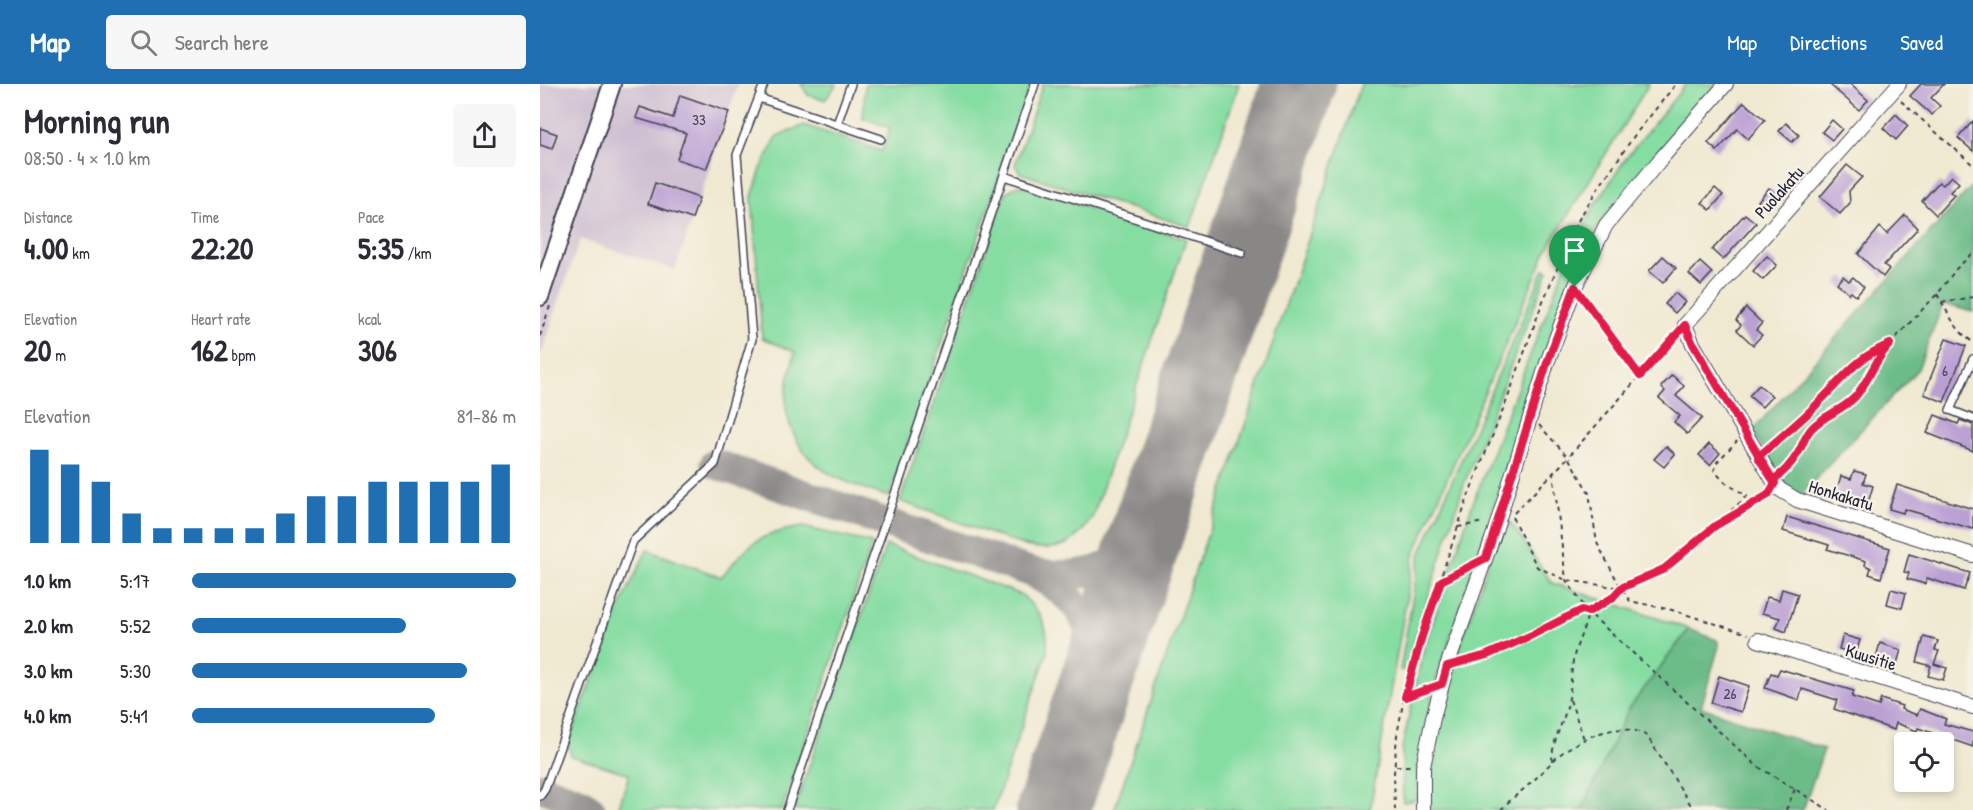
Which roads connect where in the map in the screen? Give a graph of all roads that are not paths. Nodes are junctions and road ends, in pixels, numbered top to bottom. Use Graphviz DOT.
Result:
graph roads {
  1 [pos="612,84"];
  2 [pos="764,84"];
  3 [pos="851,84"];
  4 [pos="1035,84"];
  5 [pos="1726,84"];
  6 [pos="1895,88"];
  7 [pos="759,98"];
  8 [pos="837,124"];
  9 [pos="881,139"];
  10 [pos="1004,176"];
  11 [pos="1242,254"];
  12 [pos="540,297"];
  13 [pos="1685,325"];
  14 [pos="1973,359"];
  15 [pos="1973,419"];
  16 [pos="1973,555"];
  17 [pos="1758,640"];
  18 [pos="1973,707"];
  19 [pos="540,796"];
  20 [pos="787,810"];
  21 [pos="1423,810"];
  1 -- 12 [label="street"];
  2 -- 7 [label="lane"];
  3 -- 8 [label="lane"];
  4 -- 10 [label="lane"];
  5 -- 21 [label="street"];
  6 -- 13 [label="street, Puolakatu"];
  7 -- 8 [label="lane"];
  7 -- 19 [label="lane"];
  8 -- 9 [label="lane"];
  10 -- 11 [label="lane"];
  10 -- 20 [label="lane"];
  13 -- 16 [label="street, Honkakatu"];
  14 -- 15 [label="lane"];
  17 -- 18 [label="street, Kuusitie"];
}
